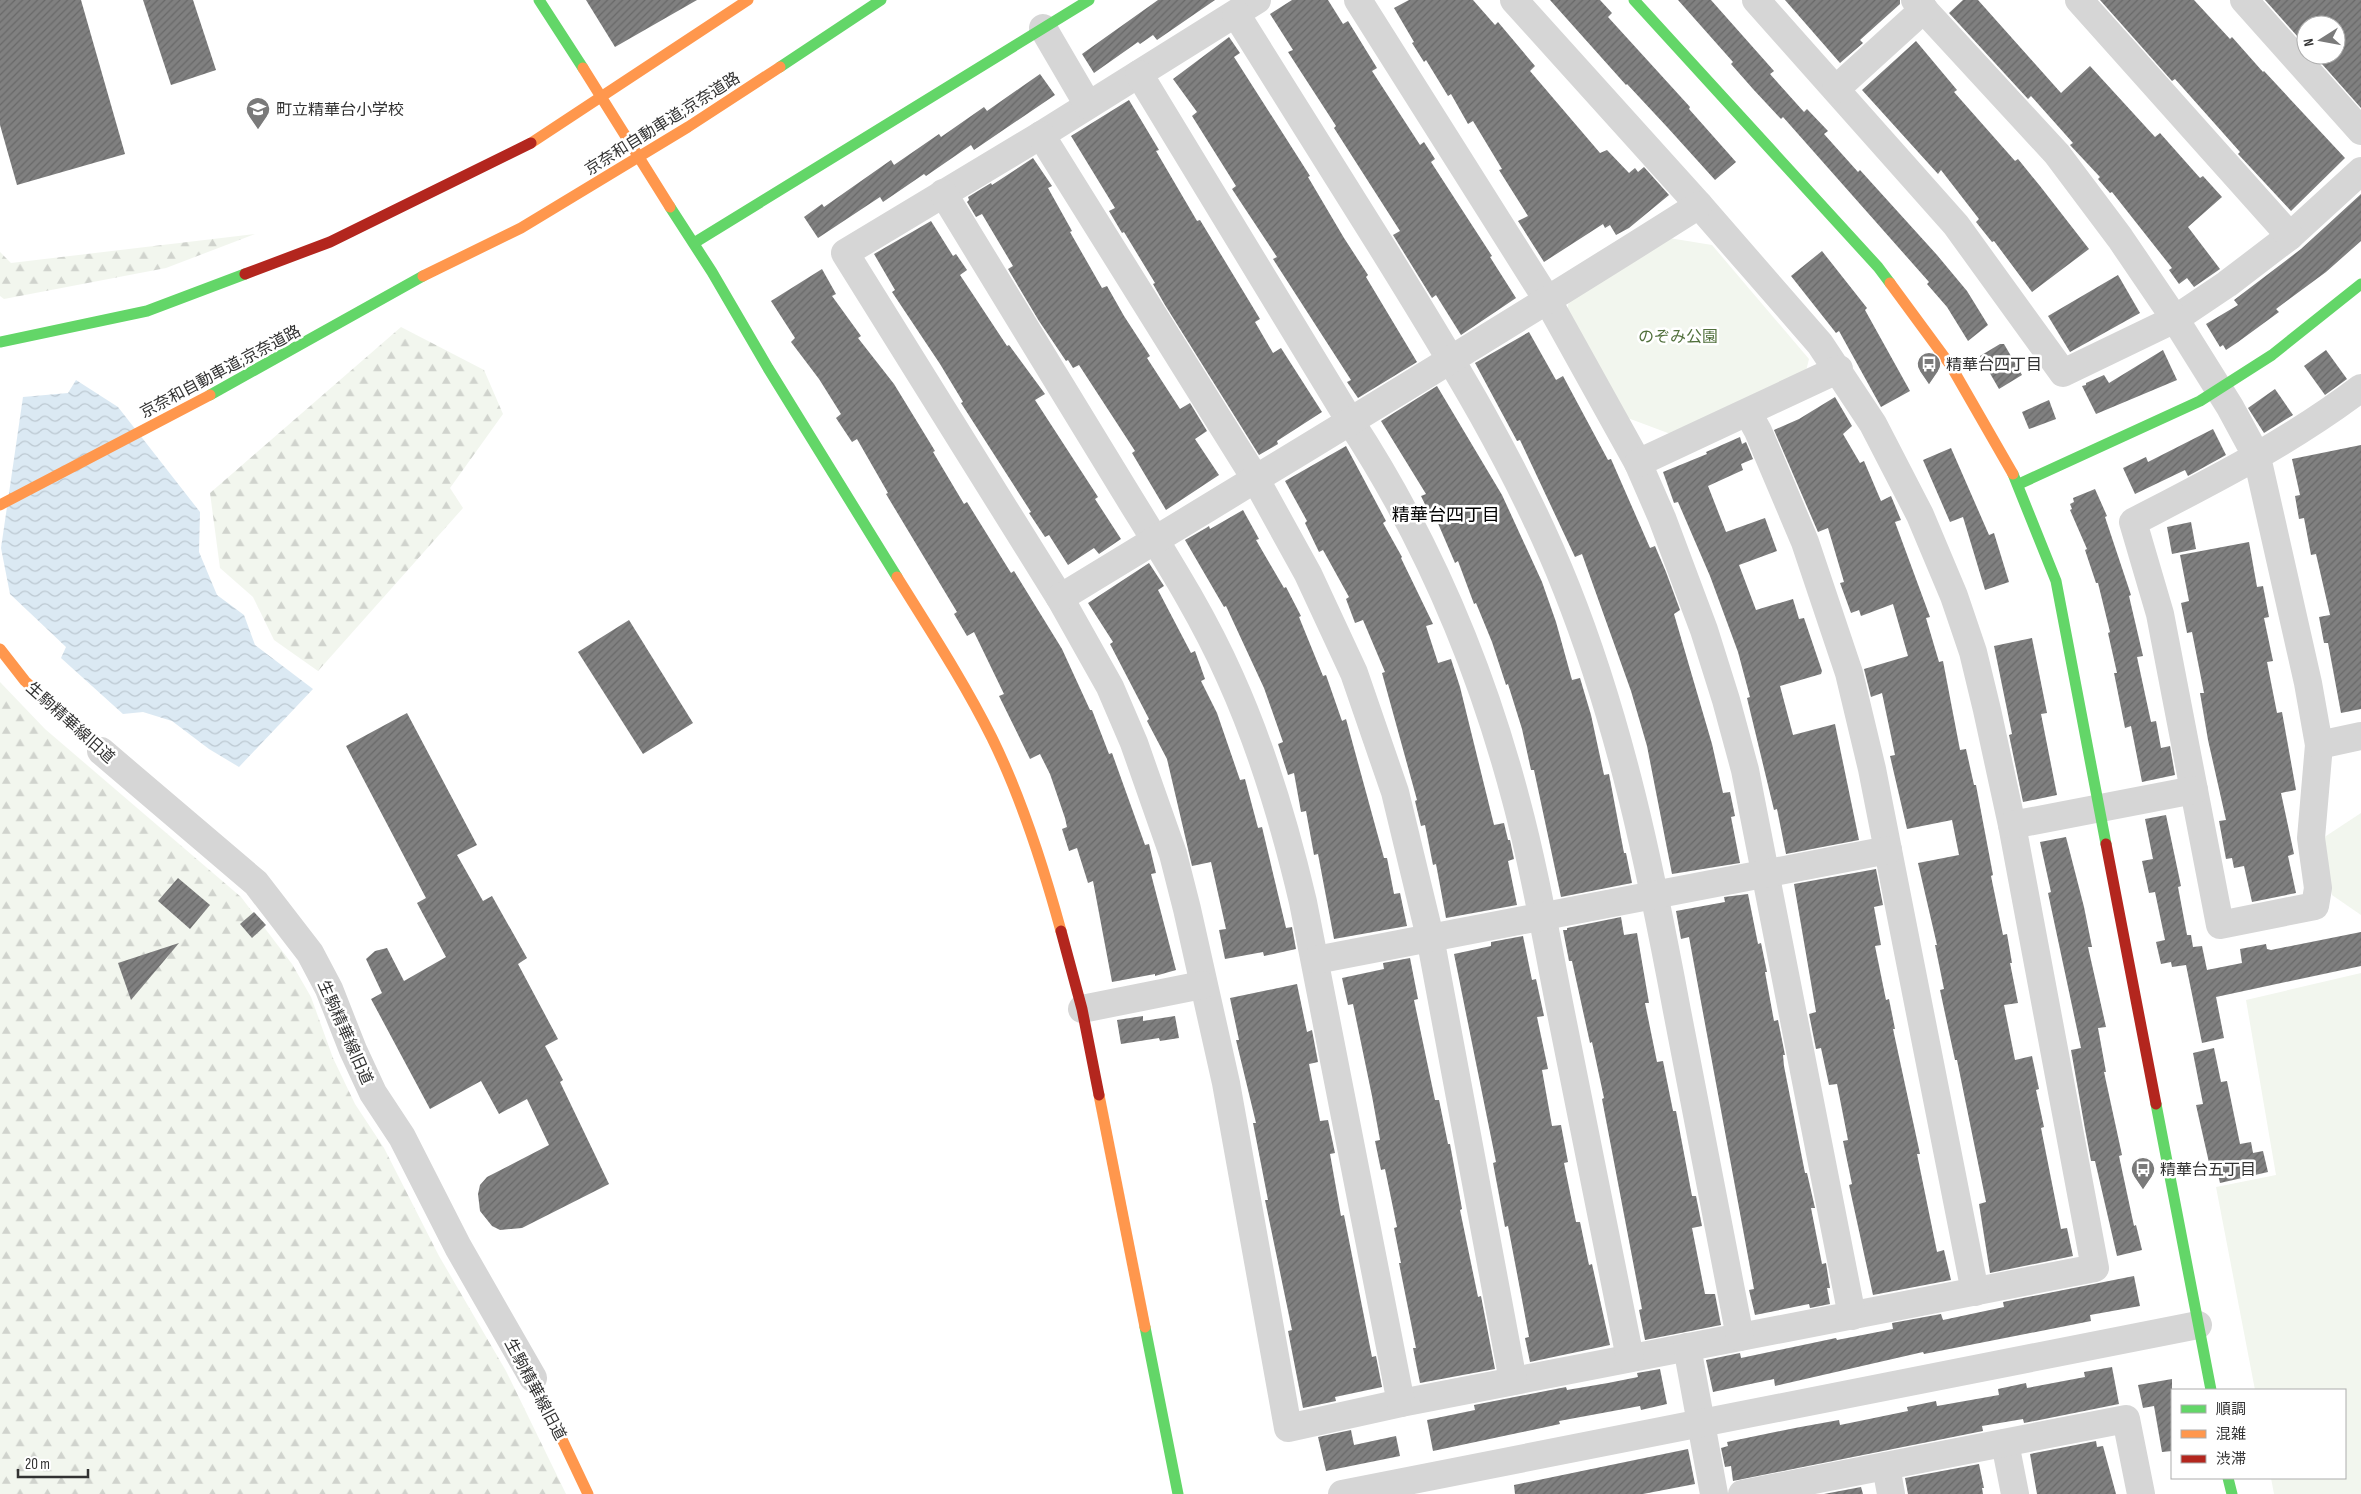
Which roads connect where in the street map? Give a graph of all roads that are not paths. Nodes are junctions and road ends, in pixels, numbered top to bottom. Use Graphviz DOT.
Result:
graph roads {
  1 [pos="539,0"];
  2 [pos="748,0"];
  3 [pos="881,0"];
  4 [pos="1089,0"];
  5 [pos="1358,0"];
  6 [pos="1514,0"];
  7 [pos="1634,0"];
  8 [pos="1756,0"];
  9 [pos="2079,0"];
  10 [pos="2244,0"];
  11 [pos="1920,5"];
  12 [pos="1247,7"];
  13 [pos="1043,28"];
  14 [pos="1139,74"];
  15 [pos="1836,89"];
  16 [pos="1088,106"];
  17 [pos="2361,131"];
  18 [pos="1041,135"];
  19 [pos="638,140"];
  20 [pos="622,150"];
  21 [pos="2361,171"];
  22 [pos="943,193"];
  23 [pos="1699,205"];
  24 [pos="501,226"];
  25 [pos="2290,236"];
  26 [pos="694,243"];
  27 [pos="453,260"];
  28 [pos="2361,284"];
  29 [pos="1548,301"];
  30 [pos="2175,319"];
  31 [pos="0,342"];
  32 [pos="1451,358"];
  33 [pos="1839,370"];
  34 [pos="2361,388"];
  35 [pos="2220,389"];
  36 [pos="1748,413"];
  37 [pos="1350,421"];
  38 [pos="2257,458"];
  39 [pos="1638,463"];
  40 [pos="1255,478"];
  41 [pos="2019,484"];
  42 [pos="0,505"];
  43 [pos="1155,540"];
  44 [pos="1060,598"];
  45 [pos="0,649"];
  46 [pos="2361,736"];
  47 [pos="2319,744"];
  48 [pos="101,751"];
  49 [pos="2194,790"];
  50 [pos="2099,807"];
  51 [pos="2012,825"];
  52 [pos="1888,850"];
  53 [pos="1766,873"];
  54 [pos="1655,894"];
  55 [pos="1541,916"];
  56 [pos="1430,937"];
  57 [pos="1316,960"];
  58 [pos="1202,985"];
  59 [pos="1082,1009"];
  60 [pos="1975,1292"];
  61 [pos="1852,1316"];
  62 [pos="2198,1325"];
  63 [pos="1740,1337"];
  64 [pos="1686,1347"];
  65 [pos="1630,1358"];
  66 [pos="533,1378"];
  67 [pos="1513,1381"];
  68 [pos="2211,1389"];
  69 [pos="1401,1403"];
  70 [pos="1701,1423"];
  71 [pos="2005,1443"];
  72 [pos="1886,1466"];
  73 [pos="2228,1479"];
  74 [pos="1757,1493"];
  75 [pos="588,1494"];
  76 [pos="1178,1494"];
  77 [pos="1342,1494"];
  78 [pos="1714,1494"];
  79 [pos="1891,1494"];
  80 [pos="2015,1494"];
  81 [pos="2141,1494"];
  82 [pos="2232,1494"];
  1 -- 26 [label="main road, bridge"];
  2 -- 31 [label="main road"];
  3 -- 27 [label="main road, 京奈和自動車道;京奈道路"];
  4 -- 13 [label="main road"];
  5 -- 29 [label="street"];
  6 -- 23 [label="street"];
  7 -- 41 [label="main road"];
  8 -- 15 [label="street"];
  9 -- 25 [label="street"];
  10 -- 17 [label="street"];
  11 -- 15 [label="street"];
  11 -- 30 [label="street"];
  12 -- 14 [label="street"];
  12 -- 32 [label="street"];
  13 -- 16 [label="street"];
  13 -- 26 [label="main road"];
  14 -- 16 [label="street"];
  14 -- 37 [label="street"];
  15 -- 30 [label="street"];
  16 -- 18 [label="street"];
  18 -- 22 [label="street"];
  18 -- 40 [label="street"];
  19 -- 20 [label="main road, 京奈和自動車道;京奈道路"];
  21 -- 25 [label="street"];
  22 -- 43 [label="street"];
  22 -- 44 [label="street"];
  23 -- 29 [label="street"];
  23 -- 33 [label="street"];
  24 -- 27 [label="main road, 京奈和自動車道;京奈道路"];
  25 -- 30 [label="street"];
  26 -- 59 [label="main road"];
  27 -- 42 [label="main road, 京奈和自動車道;京奈道路"];
  28 -- 35 [label="main road"];
  29 -- 32 [label="street"];
  29 -- 39 [label="street"];
  30 -- 35 [label="street"];
  32 -- 37 [label="street"];
  32 -- 54 [label="street"];
  33 -- 36 [label="street"];
  33 -- 51 [label="street"];
  34 -- 38 [label="street"];
  35 -- 38 [label="street"];
  35 -- 41 [label="main road"];
  36 -- 39 [label="street"];
  36 -- 52 [label="street"];
  37 -- 40 [label="street"];
  37 -- 55 [label="street"];
  38 -- 47 [label="street"];
  38 -- 49 [label="street"];
  39 -- 53 [label="street"];
  40 -- 43 [label="street"];
  40 -- 56 [label="street"];
  41 -- 50 [label="main road"];
  43 -- 44 [label="street"];
  43 -- 57 [label="street"];
  44 -- 58 [label="street"];
  45 -- 48 [label="main road, 生駒精華線旧道"];
  46 -- 47 [label="street"];
  47 -- 49 [label="street"];
  48 -- 66 [label="street, 生駒精華線旧道"];
  49 -- 50 [label="street"];
  50 -- 51 [label="street"];
  50 -- 62 [label="main road"];
  51 -- 60 [label="street"];
  52 -- 53 [label="street"];
  52 -- 60 [label="street"];
  53 -- 54 [label="street"];
  53 -- 61 [label="street"];
  54 -- 55 [label="street"];
  54 -- 63 [label="street"];
  55 -- 56 [label="street"];
  55 -- 65 [label="street"];
  56 -- 57 [label="street"];
  56 -- 67 [label="street"];
  57 -- 69 [label="street"];
  58 -- 59 [label="street"];
  58 -- 69 [label="street"];
  59 -- 76 [label="main road"];
  60 -- 61 [label="street"];
  61 -- 63 [label="street"];
  62 -- 68 [label="main road"];
  62 -- 70 [label="street"];
  63 -- 64 [label="street"];
  64 -- 65 [label="street"];
  64 -- 70 [label="street"];
  65 -- 67 [label="street"];
  66 -- 75 [label="main road, 生駒精華線旧道"];
  67 -- 69 [label="street"];
  70 -- 77 [label="street"];
  70 -- 78 [label="street"];
  71 -- 72 [label="street"];
  71 -- 80 [label="street"];
  71 -- 81 [label="street"];
  72 -- 74 [label="street"];
  72 -- 79 [label="street"];
  73 -- 82 [label="main road"];
}
